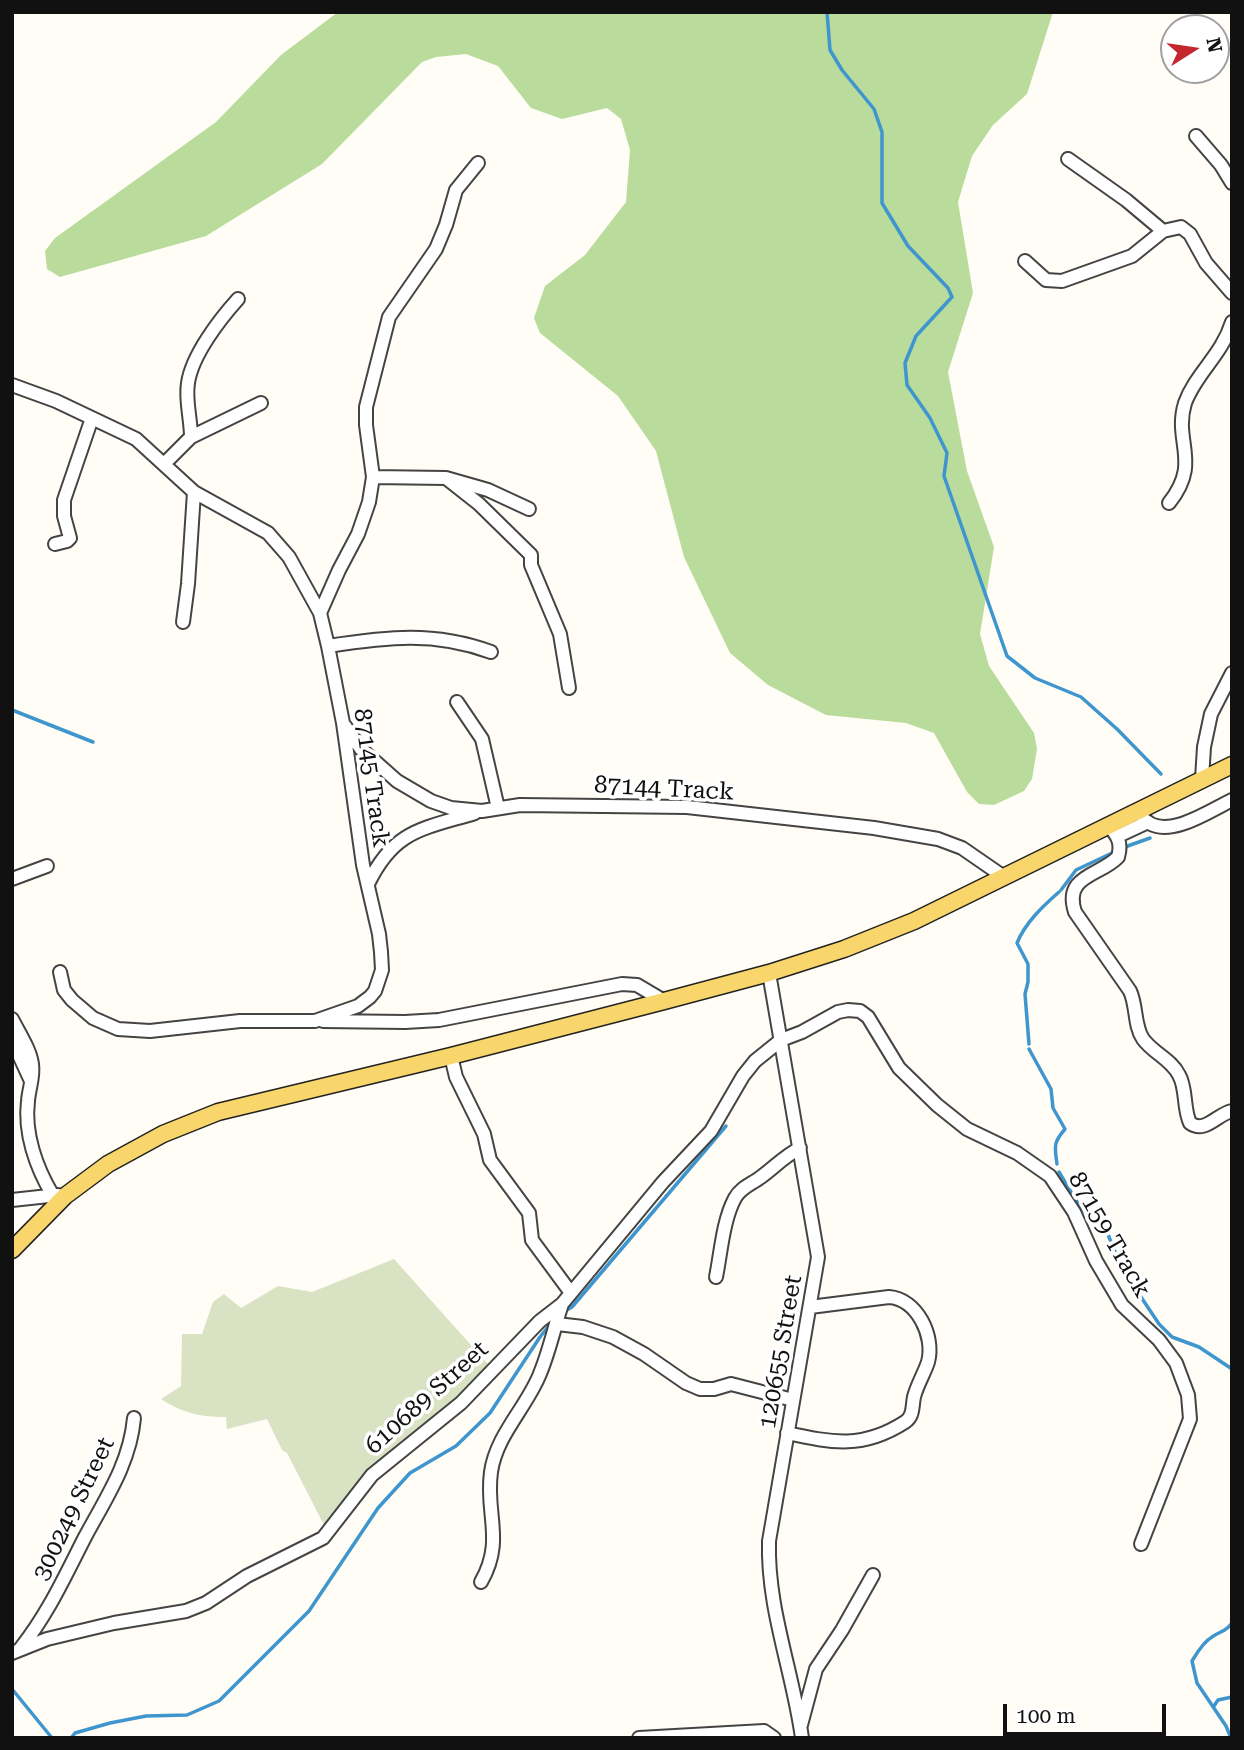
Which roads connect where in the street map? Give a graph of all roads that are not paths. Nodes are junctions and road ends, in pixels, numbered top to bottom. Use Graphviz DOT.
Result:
graph roads {
  1 [pos="1196,136"];
  2 [pos="1068,159"];
  3 [pos="478,163"];
  4 [pos="1232,183"];
  5 [pos="1163,231"];
  6 [pos="1025,261"];
  7 [pos="1232,293"];
  8 [pos="238,299"];
  9 [pos="1232,322"];
  10 [pos="12,385"];
  11 [pos="261,403"];
  12 [pos="92,418"];
  13 [pos="191,437"];
  14 [pos="164,464"];
  15 [pos="373,477"];
  16 [pos="446,478"];
  17 [pos="194,492"];
  18 [pos="1169,503"];
  19 [pos="529,509"];
  20 [pos="55,544"];
  21 [pos="320,613"];
  22 [pos="183,622"];
  23 [pos="328,646"];
  24 [pos="491,652"];
  25 [pos="1232,673"];
  26 [pos="569,688"];
  27 [pos="457,702"];
  28 [pos="343,723"];
  29 [pos="1232,765"];
  30 [pos="1202,779"];
  31 [pos="1232,800"];
  32 [pos="498,808"];
  33 [pos="482,811"];
  34 [pos="1142,817"];
  35 [pos="1113,831"];
  36 [pos="47,866"];
  37 [pos="1003,877"];
  38 [pos="12,879"];
  39 [pos="368,884"];
  40 [pos="60,972"];
  41 [pos="769,973"];
  42 [pos="664,1001"];
  43 [pos="12,1019"];
  44 [pos="316,1021"];
  45 [pos="12,1040"];
  46 [pos="781,1040"];
  47 [pos="451,1056"];
  48 [pos="32,1083"];
  49 [pos="1232,1111"];
  50 [pos="800,1148"];
  51 [pos="59,1195"];
  52 [pos="12,1200"];
  53 [pos="12,1250"];
  54 [pos="716,1277"];
  55 [pos="571,1293"];
  56 [pos="562,1304"];
  57 [pos="810,1307"];
  58 [pos="557,1324"];
  59 [pos="793,1400"];
  60 [pos="134,1418"];
  61 [pos="787,1433"];
  62 [pos="1142,1544"];
  63 [pos="873,1575"];
  64 [pos="481,1582"];
  65 [pos="16,1651"];
  66 [pos="801,1733"];
  67 [pos="735,1735"];
  68 [pos="772,1735"];
  69 [pos="699,1736"];
  70 [pos="639,1738"];
  1 -- 4 [label="street"];
  2 -- 5 [label="street"];
  3 -- 15 [label="street"];
  5 -- 6 [label="street"];
  5 -- 7 [label="street"];
  8 -- 13 [label="street"];
  9 -- 18 [label="street"];
  10 -- 12 [label="street, 87145 Track"];
  11 -- 13 [label="street"];
  12 -- 14 [label="street, 87145 Track"];
  12 -- 20 [label="street"];
  13 -- 14 [label="street"];
  14 -- 17 [label="street, 87145 Track"];
  15 -- 16 [label="street"];
  15 -- 21 [label="street"];
  16 -- 19 [label="street"];
  16 -- 26 [label="street"];
  17 -- 21 [label="street, 87145 Track"];
  17 -- 22 [label="street"];
  21 -- 23 [label="street, 87145 Track"];
  23 -- 24 [label="street"];
  23 -- 28 [label="street, 87145 Track"];
  25 -- 30 [label="street"];
  27 -- 32 [label="street"];
  28 -- 33 [label="street, 87144 Track"];
  28 -- 39 [label="street, 87145 Track"];
  29 -- 30 [label="main road"];
  30 -- 34 [label="main road"];
  31 -- 34 [label="street"];
  32 -- 33 [label="street, 87144 Track"];
  32 -- 37 [label="street, 87144 Track"];
  33 -- 39 [label="street"];
  34 -- 35 [label="main road"];
  35 -- 37 [label="main road"];
  35 -- 49 [label="street"];
  36 -- 38 [label="street"];
  37 -- 41 [label="main road"];
  39 -- 44 [label="street, 87145 Track"];
  40 -- 44 [label="street, 87145 Track"];
  41 -- 42 [label="main road"];
  41 -- 46 [label="street, 120655 Street"];
  42 -- 44 [label="street"];
  42 -- 47 [label="main road"];
  43 -- 48 [label="street"];
  45 -- 48 [label="street"];
  46 -- 50 [label="street, 120655 Street"];
  46 -- 55 [label="street, 610689 Street"];
  46 -- 62 [label="street, 87159 Track"];
  47 -- 51 [label="main road"];
  47 -- 55 [label="street"];
  48 -- 51 [label="street"];
  50 -- 54 [label="street"];
  50 -- 57 [label="street, 120655 Street"];
  51 -- 52 [label="street"];
  51 -- 53 [label="main road"];
  55 -- 56 [label="street, 610689 Street"];
  56 -- 58 [label="street"];
  56 -- 65 [label="street, 610689 Street"];
  57 -- 59 [label="street, 120655 Street"];
  57 -- 61 [label="street"];
  58 -- 59 [label="street"];
  58 -- 64 [label="street"];
  59 -- 61 [label="street, 120655 Street"];
  60 -- 65 [label="street, 300249 Street"];
  61 -- 66 [label="street, 120655 Street"];
  63 -- 66 [label="street"];
  67 -- 68 [label="street"];
  67 -- 69 [label="street"];
  69 -- 70 [label="street"];
}
